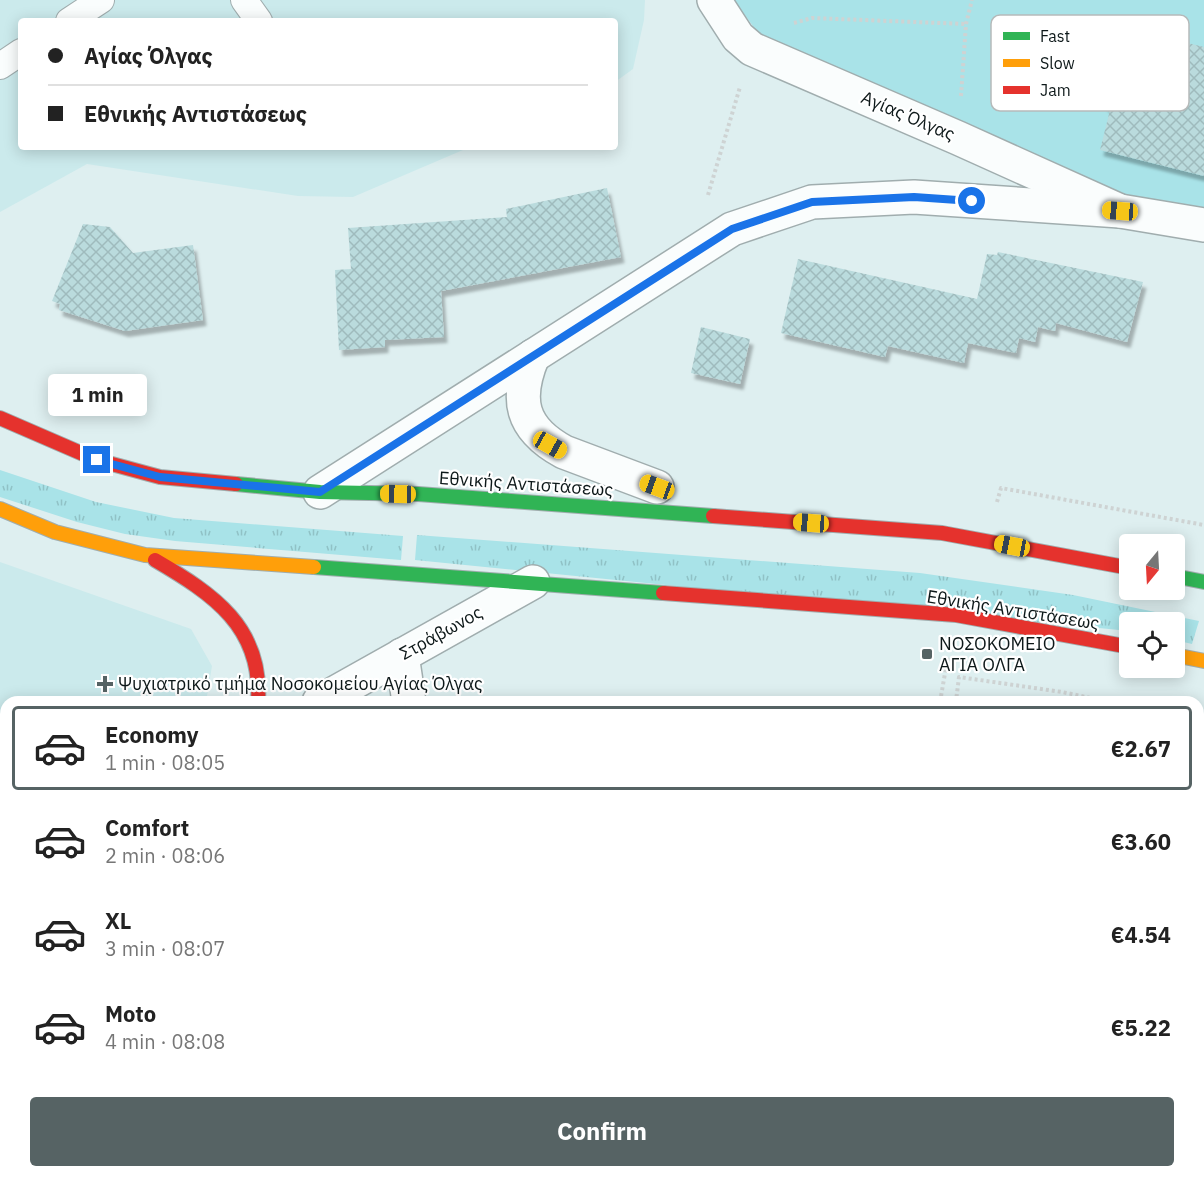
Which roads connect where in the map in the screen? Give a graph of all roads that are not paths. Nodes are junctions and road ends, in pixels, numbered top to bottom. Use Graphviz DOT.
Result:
graph roads {
  1 [pos="101,0"];
  2 [pos="244,0"];
  3 [pos="714,0"];
  4 [pos="74,18"];
  5 [pos="257,18"];
  6 [pos="18,54"];
  7 [pos="0,66"];
  8 [pos="1120,211"];
  9 [pos="1204,225"];
  10 [pos="533,356"];
  11 [pos="0,418"];
  12 [pos="657,487"];
  13 [pos="320,492"];
  14 [pos="0,509"];
  15 [pos="146,555"];
  16 [pos="1119,566"];
  17 [pos="1185,578"];
  18 [pos="533,582"];
  19 [pos="1204,582"];
  20 [pos="1119,645"];
  21 [pos="402,655"];
  22 [pos="1185,657"];
  23 [pos="1204,661"];
  24 [pos="258,696"];
  25 [pos="330,696"];
  26 [pos="408,696"];
  1 -- 4 [label="lane"];
  2 -- 5 [label="lane"];
  3 -- 8 [label="street, Αγίας Όλγας"];
  6 -- 7 [label="lane"];
  8 -- 9 [label="street, Αγίας Όλγας"];
  8 -- 10 [label="street, Αγίας Όλγας"];
  10 -- 12 [label="street"];
  10 -- 13 [label="street, Αγίας Όλγας"];
  11 -- 13 [label="main road, Εθνικής Αντιστάσεως"];
  13 -- 16 [label="main road, Εθνικής Αντιστάσεως"];
  14 -- 15 [label="main road, Εθνικής Αντιστάσεως"];
  15 -- 18 [label="main road, Εθνικής Αντιστάσεως"];
  15 -- 24 [label="main road"];
  17 -- 19 [label="main road"];
  18 -- 20 [label="main road, Εθνικής Αντιστάσεως"];
  18 -- 21 [label="street, Στράβωνος"];
  21 -- 25 [label="street, Στράβωνος"];
  21 -- 26 [label="street"];
  22 -- 23 [label="main road"];
}
